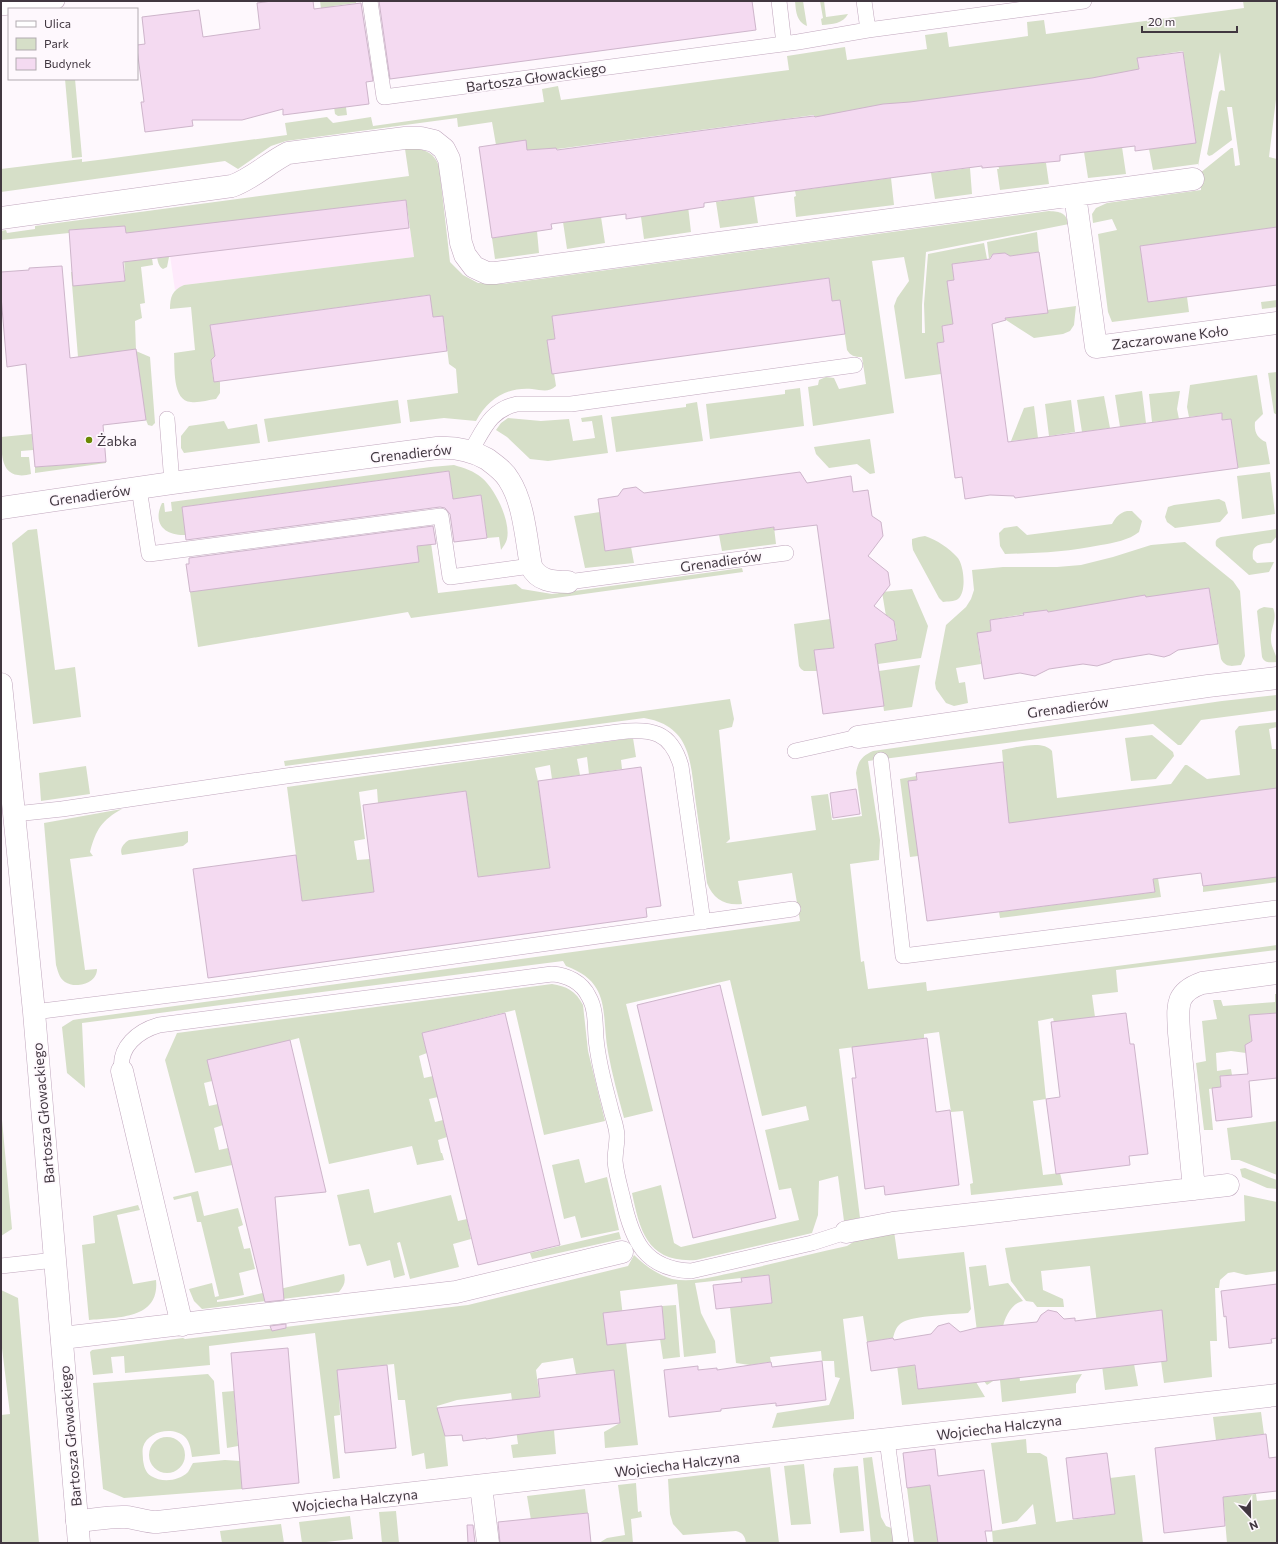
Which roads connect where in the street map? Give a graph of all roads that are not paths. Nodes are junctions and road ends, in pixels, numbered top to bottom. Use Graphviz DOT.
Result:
graph roads {
  1 [pos="57,1"];
  2 [pos="370,1"];
  3 [pos="779,1"];
  4 [pos="864,1"];
  5 [pos="1084,1"];
  6 [pos="1,8"];
  7 [pos="868,30"];
  8 [pos="784,44"];
  9 [pos="1193,179"];
  10 [pos="1075,194"];
  11 [pos="1,218"];
  12 [pos="1277,323"];
  13 [pos="855,365"];
  14 [pos="167,419"];
  15 [pos="471,451"];
  16 [pos="172,483"];
  17 [pos="139,488"];
  18 [pos="1,508"];
  19 [pos="786,553"];
  20 [pos="531,566"];
  21 [pos="568,582"];
  22 [pos="1277,678"];
  23 [pos="1,684"];
  24 [pos="858,737"];
  25 [pos="795,751"];
  26 [pos="881,760"];
  27 [pos="15,814"];
  28 [pos="1277,908"];
  29 [pos="793,909"];
  30 [pos="703,922"];
  31 [pos="1277,973"];
  32 [pos="34,1012"];
  33 [pos="122,1071"];
  34 [pos="1228,1185"];
  35 [pos="1194,1189"];
  36 [pos="846,1232"];
  37 [pos="622,1252"];
  38 [pos="55,1260"];
  39 [pos="1,1266"];
  40 [pos="182,1325"];
  41 [pos="62,1338"];
  42 [pos="1277,1395"];
  43 [pos="887,1440"];
  44 [pos="481,1486"];
  45 [pos="78,1521"];
  46 [pos="79,1543"];
  47 [pos="488,1543"];
  48 [pos="901,1543"];
  1 -- 6 [label="lane"];
  2 -- 8 [label="lane, Bartosza Głowackiego"];
  3 -- 8 [label="lane"];
  4 -- 7 [label="lane"];
  5 -- 7 [label="lane, Bartosza Głowackiego"];
  7 -- 8 [label="lane, Bartosza Głowackiego"];
  9 -- 10 [label="street"];
  10 -- 11 [label="street"];
  10 -- 12 [label="street, Zaczarowane Koło"];
  13 -- 15 [label="lane"];
  14 -- 16 [label="lane"];
  15 -- 16 [label="street, Grenadierów"];
  15 -- 20 [label="street, Grenadierów"];
  16 -- 17 [label="street, Grenadierów"];
  17 -- 18 [label="street, Grenadierów"];
  17 -- 20 [label="lane"];
  19 -- 21 [label="lane, Grenadierów"];
  20 -- 21 [label="street, Grenadierów"];
  22 -- 24 [label="street, Grenadierów"];
  23 -- 27 [label="street, Bartosza Głowackiego"];
  24 -- 25 [label="lane"];
  26 -- 28 [label="lane"];
  27 -- 30 [label="lane"];
  27 -- 32 [label="street, Bartosza Głowackiego"];
  29 -- 30 [label="lane"];
  30 -- 32 [label="lane"];
  31 -- 35 [label="street"];
  32 -- 38 [label="street, Bartosza Głowackiego"];
  33 -- 36 [label="lane"];
  33 -- 40 [label="street"];
  34 -- 35 [label="street"];
  35 -- 36 [label="street"];
  37 -- 40 [label="street"];
  38 -- 39 [label="lane"];
  38 -- 41 [label="street, Bartosza Głowackiego"];
  40 -- 41 [label="street"];
  41 -- 45 [label="street, Bartosza Głowackiego"];
  42 -- 43 [label="street, Wojciecha Halczyna"];
  43 -- 44 [label="street, Wojciecha Halczyna"];
  43 -- 48 [label="lane"];
  44 -- 45 [label="street, Wojciecha Halczyna"];
  44 -- 47 [label="street"];
  45 -- 46 [label="street, Bartosza Głowackiego"];
}
